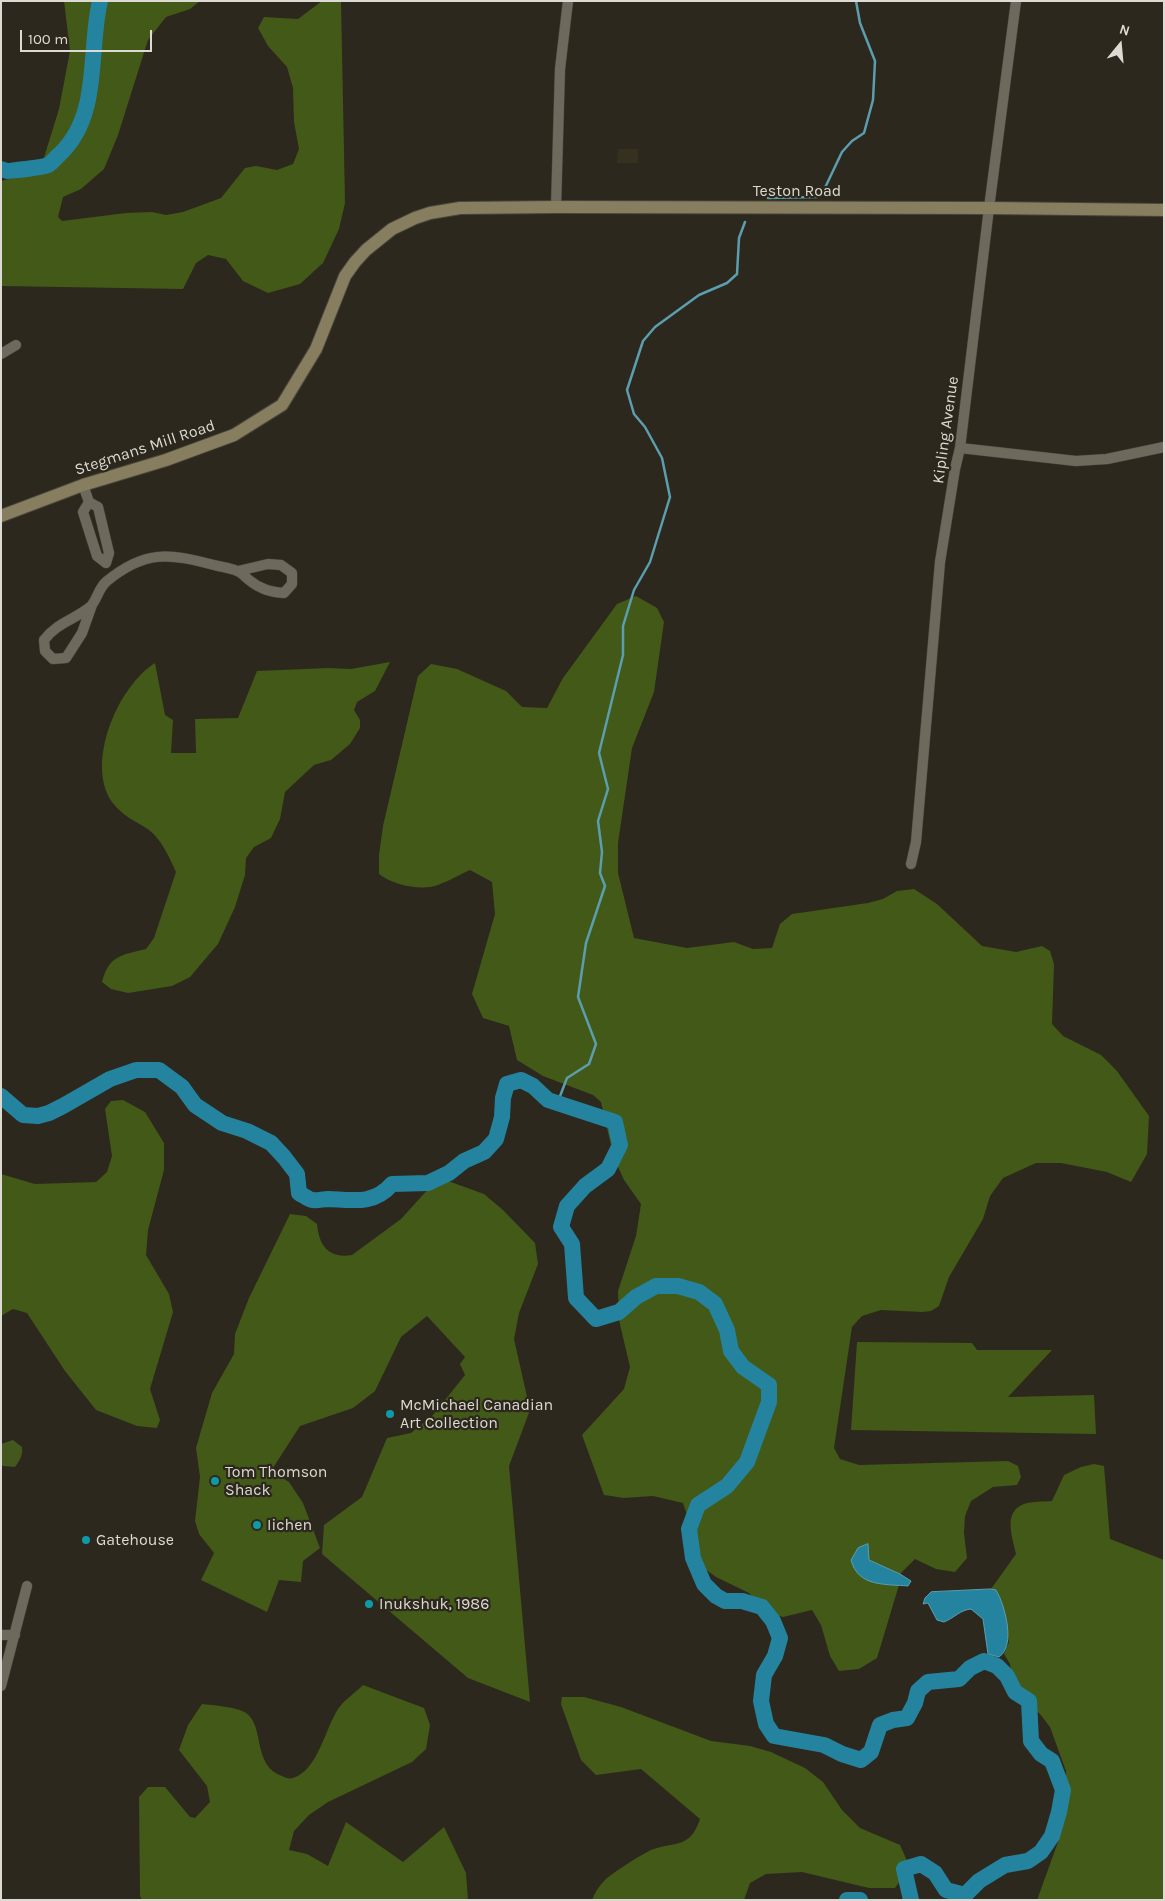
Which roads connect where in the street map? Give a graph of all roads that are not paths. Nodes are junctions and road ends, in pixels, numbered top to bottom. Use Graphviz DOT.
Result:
graph roads {
  1 [pos="568,1"];
  2 [pos="1016,1"];
  3 [pos="556,207"];
  4 [pos="989,208"];
  5 [pos="1164,210"];
  6 [pos="430,213"];
  7 [pos="16,345"];
  8 [pos="1,354"];
  9 [pos="1164,447"];
  10 [pos="960,448"];
  11 [pos="83,485"];
  12 [pos="89,502"];
  13 [pos="1,516"];
  14 [pos="106,563"];
  15 [pos="238,571"];
  16 [pos="114,576"];
  17 [pos="92,605"];
  18 [pos="911,864"];
  19 [pos="27,1586"];
  20 [pos="1,1635"];
  21 [pos="15,1635"];
  22 [pos="1,1686"];
  1 -- 3 [label="street"];
  2 -- 4 [label="street, Kipling Avenue"];
  3 -- 4 [label="street, Teston Road"];
  3 -- 6 [label="street, Teston Road"];
  4 -- 5 [label="street, Teston Road"];
  4 -- 10 [label="street, Kipling Avenue"];
  6 -- 11 [label="street, Stegmans Mill Road"];
  7 -- 8 [label="street"];
  9 -- 10 [label="street"];
  10 -- 18 [label="street, Kipling Avenue"];
  11 -- 12 [label="street"];
  11 -- 13 [label="street, Stegmans Mill Road"];
  12 -- 14 [label="street"];
  12 -- 14 [label="street"];
  14 -- 16 [label="street"];
  15 -- 15 [label="street"];
  15 -- 16 [label="street"];
  16 -- 17 [label="street"];
  17 -- 17 [label="street"];
  19 -- 21 [label="street"];
  20 -- 21 [label="street"];
  21 -- 22 [label="street"];
}
